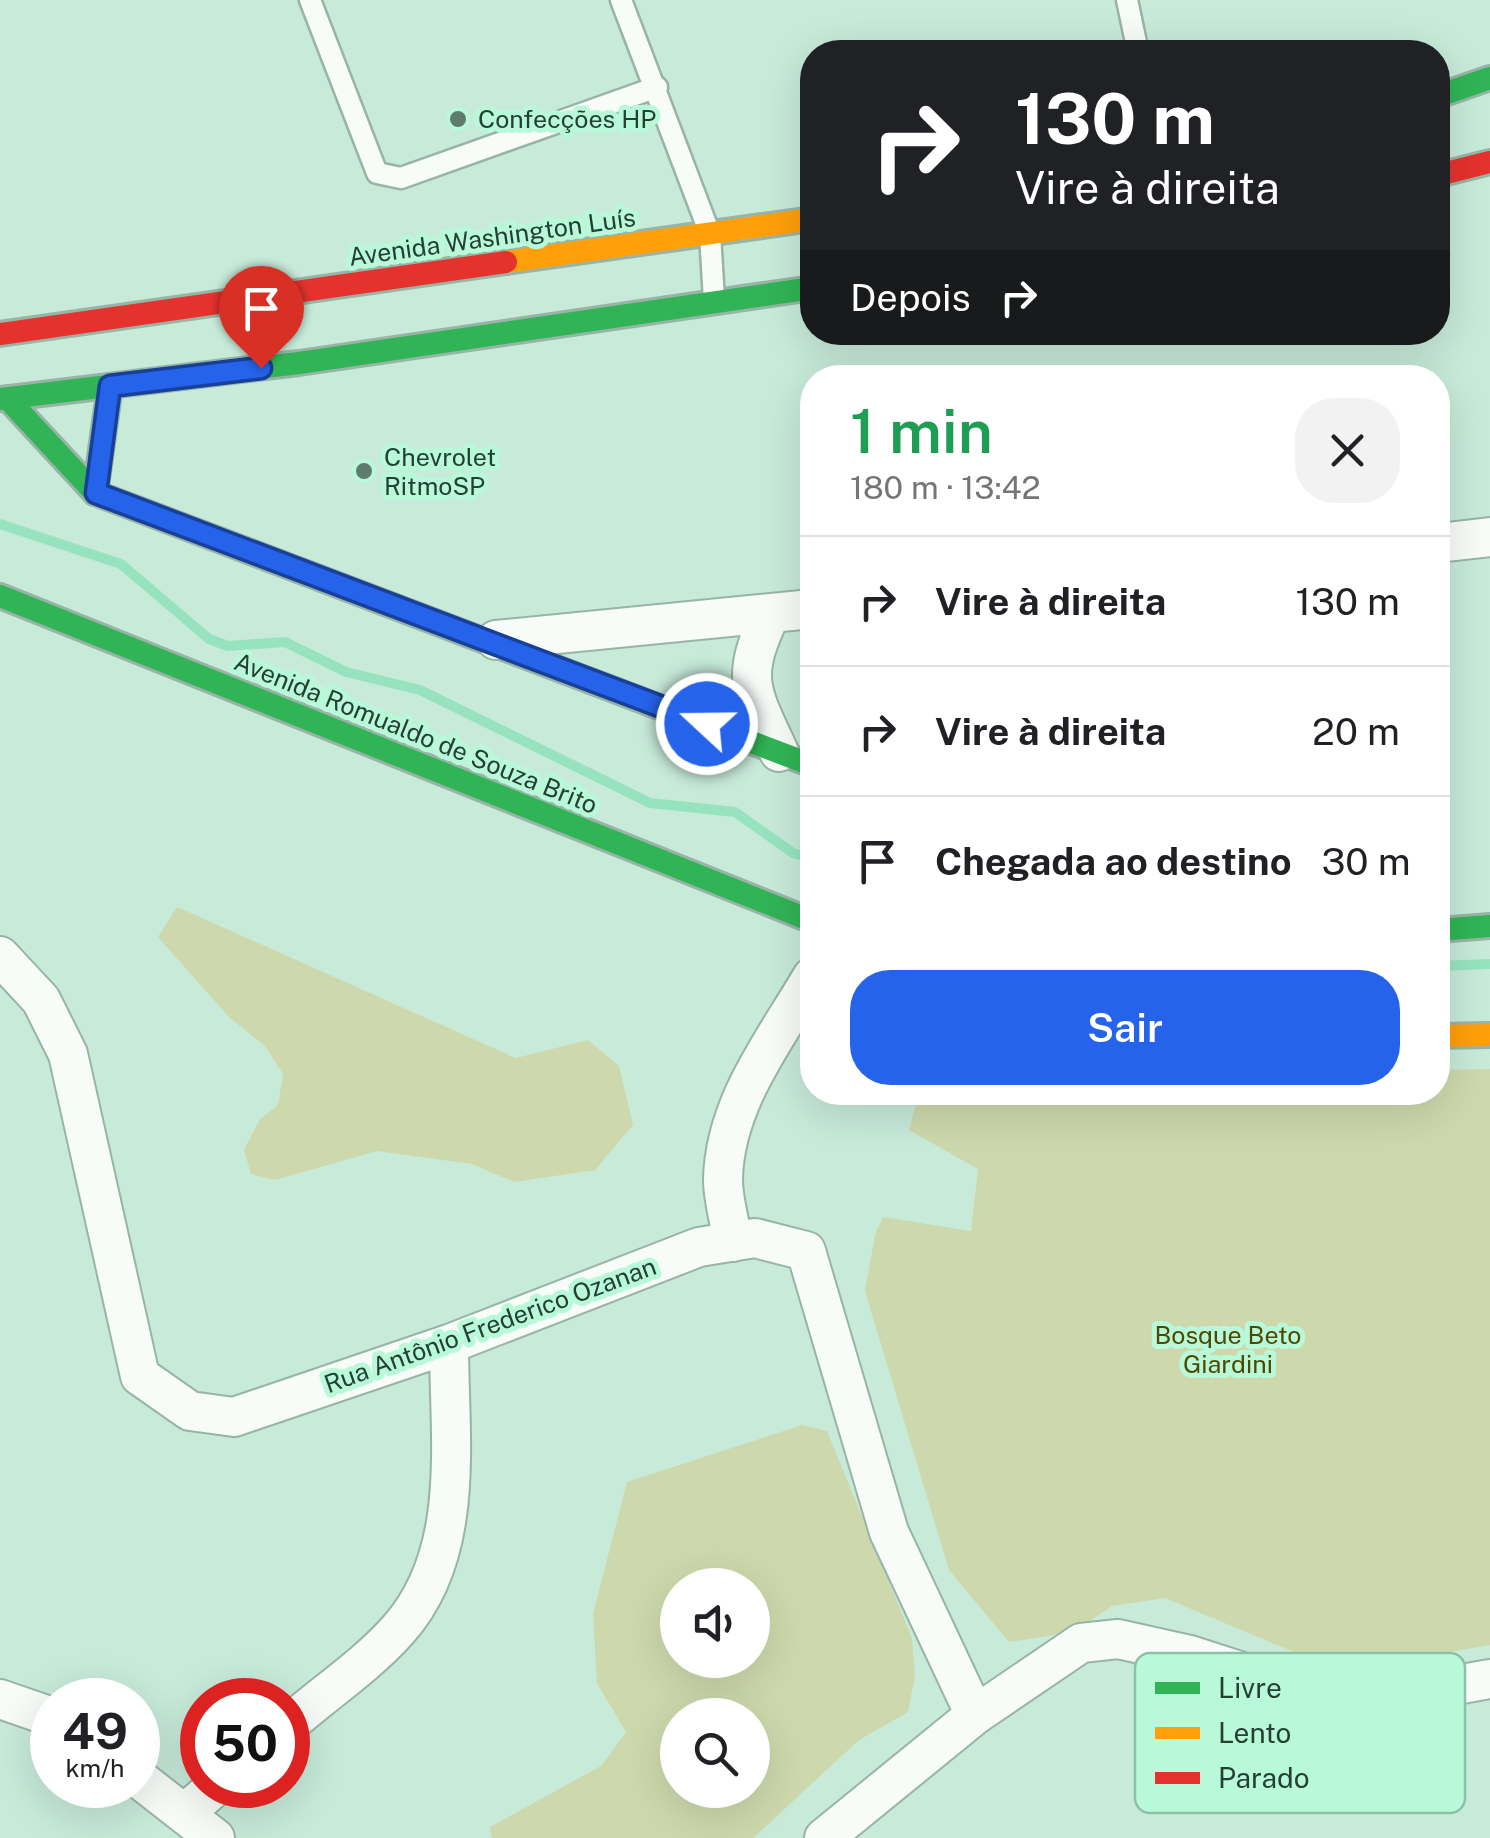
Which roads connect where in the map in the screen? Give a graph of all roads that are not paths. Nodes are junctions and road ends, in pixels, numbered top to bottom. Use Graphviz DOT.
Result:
graph roads {
  1 [pos="310,0"];
  2 [pos="622,0"];
  3 [pos="1127,0"];
  4 [pos="1135,40"];
  5 [pos="1490,78"];
  6 [pos="656,87"];
  7 [pos="1450,92"];
  8 [pos="1490,162"];
  9 [pos="1450,172"];
  10 [pos="800,220"];
  11 [pos="710,234"];
  12 [pos="800,290"];
  13 [pos="714,302"];
  14 [pos="0,334"];
  15 [pos="110,386"];
  16 [pos="2,403"];
  17 [pos="96,493"];
  18 [pos="1490,537"];
  19 [pos="1450,541"];
  20 [pos="0,596"];
  21 [pos="800,610"];
  22 [pos="772,613"];
  23 [pos="489,640"];
  24 [pos="796,759"];
  25 [pos="800,916"];
  26 [pos="1490,926"];
  27 [pos="1450,929"];
  28 [pos="0,956"];
  29 [pos="800,998"];
  30 [pos="1490,1035"];
  31 [pos="1450,1036"];
  32 [pos="734,1242"];
  33 [pos="449,1344"];
  34 [pos="1177,1653"];
  35 [pos="1490,1679"];
  36 [pos="1465,1684"];
  37 [pos="0,1699"];
  38 [pos="310,1706"];
  39 [pos="30,1709"];
  40 [pos="975,1715"];
  41 [pos="160,1794"];
  42 [pos="191,1808"];
  43 [pos="185,1813"];
  44 [pos="215,1838"];
  45 [pos="824,1838"];
  1 -- 6 [label="lane"];
  2 -- 6 [label="lane"];
  3 -- 4 [label="lane"];
  5 -- 7 [label="main road"];
  6 -- 11 [label="lane"];
  8 -- 9 [label="main road"];
  10 -- 11 [label="main road, Avenida Washington Luís"];
  11 -- 13 [label="lane"];
  11 -- 14 [label="main road, Avenida Washington Luís"];
  12 -- 13 [label="main road"];
  13 -- 15 [label="main road"];
  15 -- 16 [label="main road"];
  15 -- 17 [label="main road"];
  16 -- 17 [label="main road"];
  17 -- 23 [label="main road"];
  18 -- 19 [label="street"];
  20 -- 25 [label="main road, Avenida Romualdo de Souza Brito"];
  21 -- 22 [label="street"];
  22 -- 23 [label="street"];
  22 -- 24 [label="street"];
  23 -- 24 [label="main road"];
  26 -- 27 [label="main road"];
  28 -- 33 [label="street, Rua Antônio Frederico Ozanan"];
  29 -- 32 [label="street"];
  30 -- 31 [label="main road"];
  32 -- 33 [label="street, Rua Antônio Frederico Ozanan"];
  32 -- 40 [label="street, Rua Antônio Frederico Ozanan"];
  33 -- 38 [label="street"];
  34 -- 40 [label="street"];
  35 -- 36 [label="street"];
  37 -- 39 [label="street"];
  40 -- 45 [label="street"];
  41 -- 43 [label="street"];
  42 -- 43 [label="street"];
  43 -- 44 [label="street"];
}
